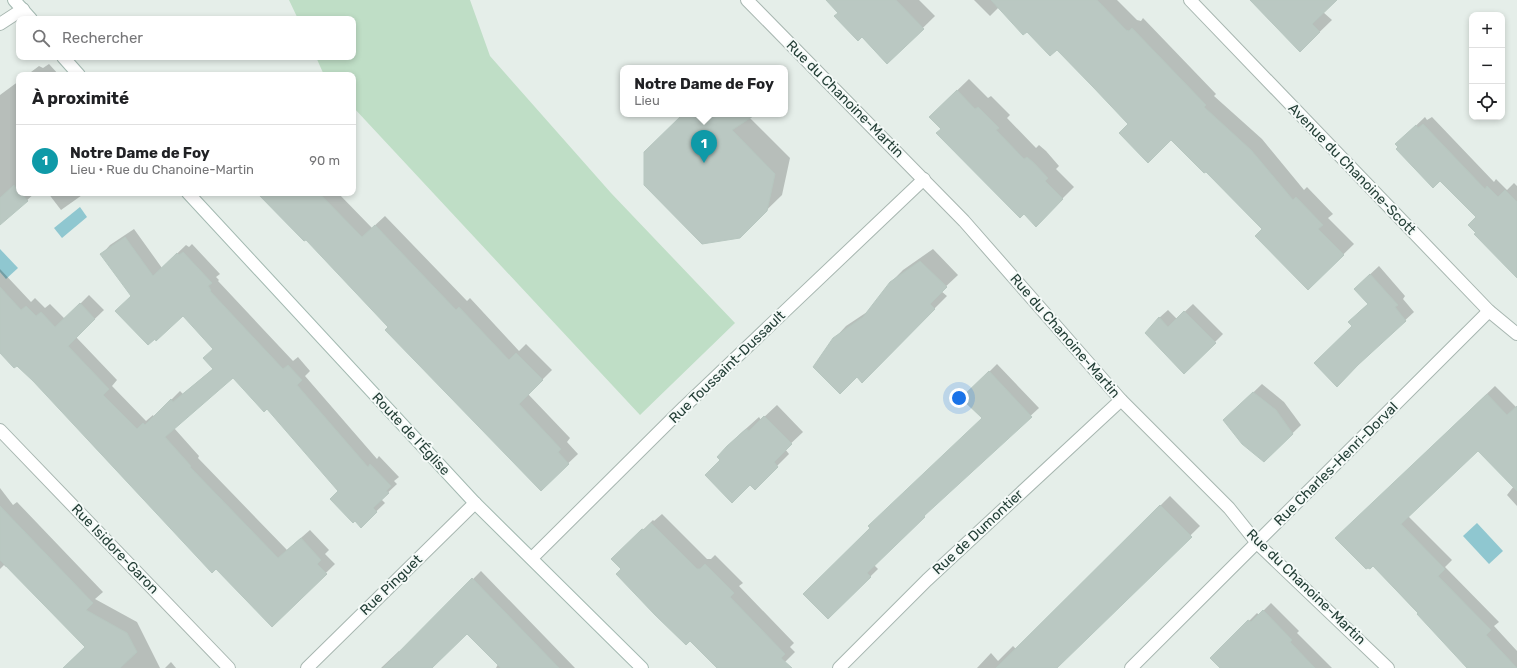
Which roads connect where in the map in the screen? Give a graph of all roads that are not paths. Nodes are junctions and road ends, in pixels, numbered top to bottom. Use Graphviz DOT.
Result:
graph roads {
  1 [pos="14,0"];
  2 [pos="746,0"];
  3 [pos="1190,0"];
  4 [pos="22,9"];
  5 [pos="28,16"];
  6 [pos="0,24"];
  7 [pos="66,60"];
  8 [pos="76,72"];
  9 [pos="924,179"];
  10 [pos="191,196"];
  11 [pos="1489,311"];
  12 [pos="1517,334"];
  13 [pos="1121,400"];
  14 [pos="0,430"];
  15 [pos="475,503"];
  16 [pos="1257,543"];
  17 [pos="532,558"];
  18 [pos="229,668"];
  19 [pos="306,668"];
  20 [pos="642,668"];
  21 [pos="839,668"];
  22 [pos="1131,668"];
  23 [pos="1388,668"];
  1 -- 4 [label="street"];
  2 -- 9 [label="street, Rue du Chanoine-Martin"];
  3 -- 11 [label="street, Avenue du Chanoine-Scott"];
  4 -- 5 [label="street"];
  4 -- 6 [label="street"];
  7 -- 8 [label="street"];
  9 -- 13 [label="street, Rue du Chanoine-Martin"];
  9 -- 17 [label="street, Rue Toussaint-Dussault"];
  10 -- 15 [label="street, Route de l'Église"];
  11 -- 12 [label="street, Avenue du Chanoine-Scott"];
  11 -- 16 [label="street, Rue Charles-Henri-Dorval"];
  13 -- 16 [label="street, Rue du Chanoine-Martin"];
  13 -- 21 [label="street, Rue de Dumontier"];
  14 -- 18 [label="street, Rue Isidore-Garon"];
  15 -- 17 [label="street, Route de l'Église"];
  15 -- 19 [label="street, Rue Pinguet"];
  16 -- 22 [label="street, Rue Charles-Henri-Dorval"];
  16 -- 23 [label="street, Rue du Chanoine-Martin"];
  17 -- 20 [label="street, Route de l'Église"];
}
